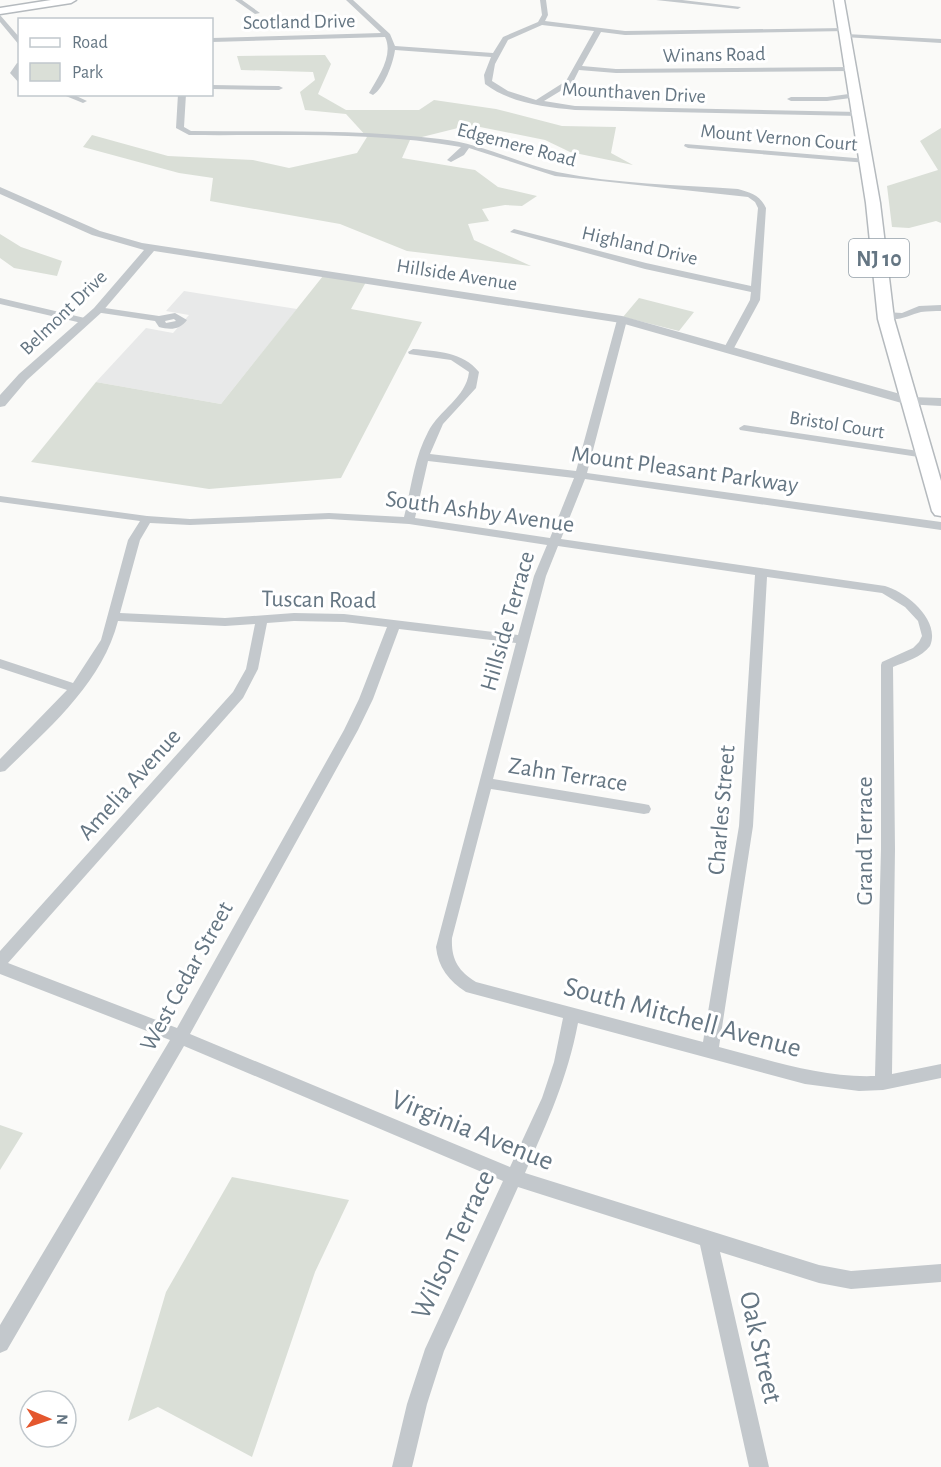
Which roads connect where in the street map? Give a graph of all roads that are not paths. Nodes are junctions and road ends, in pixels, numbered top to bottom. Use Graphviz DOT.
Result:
graph roads {
  1 [pos="71,0"];
  2 [pos="238,0"];
  3 [pos="349,0"];
  4 [pos="543,0"];
  5 [pos="659,0"];
  6 [pos="839,0"];
  7 [pos="679,1"];
  8 [pos="741,3"];
  9 [pos="0,10"];
  10 [pos="256,13"];
  11 [pos="0,17"];
  12 [pos="541,23"];
  13 [pos="4,30"];
  14 [pos="598,31"];
  15 [pos="744,31"];
  16 [pos="846,33"];
  17 [pos="388,35"];
  18 [pos="213,40"];
  19 [pos="941,41"];
  20 [pos="18,42"];
  21 [pos="393,48"];
  22 [pos="495,55"];
  23 [pos="577,68"];
  24 [pos="851,69"];
  25 [pos="213,87"];
  26 [pos="279,88"];
  27 [pos="373,93"];
  28 [pos="856,95"];
  29 [pos="69,96"];
  30 [pos="182,96"];
  31 [pos="791,99"];
  32 [pos="83,101"];
  33 [pos="538,102"];
  34 [pos="859,114"];
  35 [pos="466,145"];
  36 [pos="688,146"];
  37 [pos="451,160"];
  38 [pos="867,161"];
  39 [pos="0,190"];
  40 [pos="514,232"];
  41 [pos="152,248"];
  42 [pos="757,290"];
  43 [pos="0,301"];
  44 [pos="941,308"];
  45 [pos="98,310"];
  46 [pos="885,315"];
  47 [pos="159,319"];
  48 [pos="622,320"];
  49 [pos="86,321"];
  50 [pos="729,348"];
  51 [pos="413,352"];
  52 [pos="910,401"];
  53 [pos="941,402"];
  54 [pos="0,403"];
  55 [pos="744,428"];
  56 [pos="925,455"];
  57 [pos="423,457"];
  58 [pos="581,475"];
  59 [pos="0,499"];
  60 [pos="941,512"];
  61 [pos="147,519"];
  62 [pos="409,521"];
  63 [pos="941,526"];
  64 [pos="553,542"];
  65 [pos="761,572"];
  66 [pos="114,617"];
  67 [pos="262,619"];
  68 [pos="395,623"];
  69 [pos="934,637"];
  70 [pos="523,640"];
  71 [pos="0,663"];
  72 [pos="77,689"];
  73 [pos="0,767"];
  74 [pos="485,783"];
  75 [pos="644,809"];
  76 [pos="444,938"];
  77 [pos="0,964"];
  78 [pos="572,1014"];
  79 [pos="180,1037"];
  80 [pos="710,1051"];
  81 [pos="941,1071"];
  82 [pos="883,1083"];
  83 [pos="514,1177"];
  84 [pos="708,1239"];
  85 [pos="941,1273"];
  86 [pos="0,1343"];
  87 [pos="402,1467"];
  88 [pos="759,1467"];
  1 -- 9 [label="main road"];
  2 -- 10 [label="street"];
  3 -- 17 [label="street"];
  4 -- 12 [label="street"];
  5 -- 7 [label="street"];
  6 -- 16 [label="main road, NJ 10"];
  7 -- 8 [label="street"];
  8 -- 15 [label="street"];
  11 -- 13 [label="street"];
  12 -- 14 [label="street"];
  12 -- 22 [label="street"];
  13 -- 20 [label="street"];
  14 -- 15 [label="street"];
  14 -- 23 [label="street"];
  15 -- 16 [label="street"];
  16 -- 19 [label="street"];
  16 -- 24 [label="main road, NJ 10"];
  17 -- 18 [label="street, Scotland Drive"];
  17 -- 21 [label="street"];
  21 -- 22 [label="street"];
  21 -- 27 [label="street"];
  22 -- 33 [label="street, Mounthaven Drive"];
  23 -- 24 [label="street, Winans Road"];
  23 -- 33 [label="street"];
  24 -- 28 [label="main road, NJ 10"];
  25 -- 26 [label="street"];
  28 -- 31 [label="street"];
  28 -- 34 [label="main road, NJ 10"];
  29 -- 32 [label="street"];
  30 -- 35 [label="street, Edgemere Road"];
  33 -- 34 [label="street, Mounthaven Drive"];
  34 -- 38 [label="main road, NJ 10"];
  35 -- 37 [label="street"];
  35 -- 42 [label="street, Edgemere Road"];
  36 -- 38 [label="street, Mount Vernon Court"];
  38 -- 46 [label="main road, NJ 10"];
  39 -- 41 [label="street, Hillside Avenue"];
  40 -- 42 [label="street, Highland Drive"];
  41 -- 45 [label="street, Belmont Drive"];
  41 -- 48 [label="street, Hillside Avenue"];
  42 -- 50 [label="street, Edgemere Road"];
  43 -- 49 [label="street"];
  44 -- 46 [label="street"];
  45 -- 47 [label="street"];
  45 -- 49 [label="street, Belmont Drive"];
  46 -- 52 [label="main road, NJ 10"];
  48 -- 50 [label="street, Hillside Avenue"];
  48 -- 58 [label="street, Hillside Terrace"];
  49 -- 54 [label="street, Belmont Drive"];
  50 -- 52 [label="street, Hillside Avenue"];
  51 -- 57 [label="street"];
  52 -- 53 [label="street, Hillside Avenue"];
  52 -- 56 [label="main road, NJ 10"];
  55 -- 56 [label="street, Bristol Court"];
  56 -- 60 [label="main road, NJ 10"];
  57 -- 58 [label="street, Mount Pleasant Parkway"];
  57 -- 62 [label="street"];
  58 -- 63 [label="street, Mount Pleasant Parkway"];
  58 -- 64 [label="street, Hillside Terrace"];
  59 -- 61 [label="street, South Ashby Avenue"];
  61 -- 62 [label="street, South Ashby Avenue"];
  61 -- 66 [label="street"];
  62 -- 64 [label="street, South Ashby Avenue"];
  64 -- 65 [label="street, South Ashby Avenue"];
  64 -- 70 [label="street, Hillside Terrace"];
  65 -- 69 [label="street, South Ashby Avenue"];
  65 -- 80 [label="street, Charles Street"];
  66 -- 67 [label="street, Tuscan Road"];
  66 -- 72 [label="street"];
  67 -- 68 [label="street, Tuscan Road"];
  67 -- 77 [label="street, Amelia Avenue"];
  68 -- 70 [label="street, Tuscan Road"];
  68 -- 79 [label="street, West Cedar Street"];
  69 -- 82 [label="street, Grand Terrace"];
  70 -- 74 [label="street, Hillside Terrace"];
  71 -- 72 [label="street"];
  72 -- 73 [label="street"];
  74 -- 75 [label="street, Zahn Terrace"];
  74 -- 76 [label="street, Hillside Terrace"];
  76 -- 78 [label="street, South Mitchell Avenue"];
  77 -- 79 [label="street, Virginia Avenue"];
  78 -- 80 [label="street, South Mitchell Avenue"];
  78 -- 83 [label="street, Wilson Terrace"];
  79 -- 83 [label="street, Virginia Avenue"];
  79 -- 86 [label="street, West Cedar Street"];
  80 -- 82 [label="street, South Mitchell Avenue"];
  81 -- 82 [label="street, South Mitchell Avenue"];
  83 -- 84 [label="street, Virginia Avenue"];
  83 -- 87 [label="street, Wilson Terrace"];
  84 -- 85 [label="street, Virginia Avenue"];
  84 -- 88 [label="street, Oak Street"];
}
